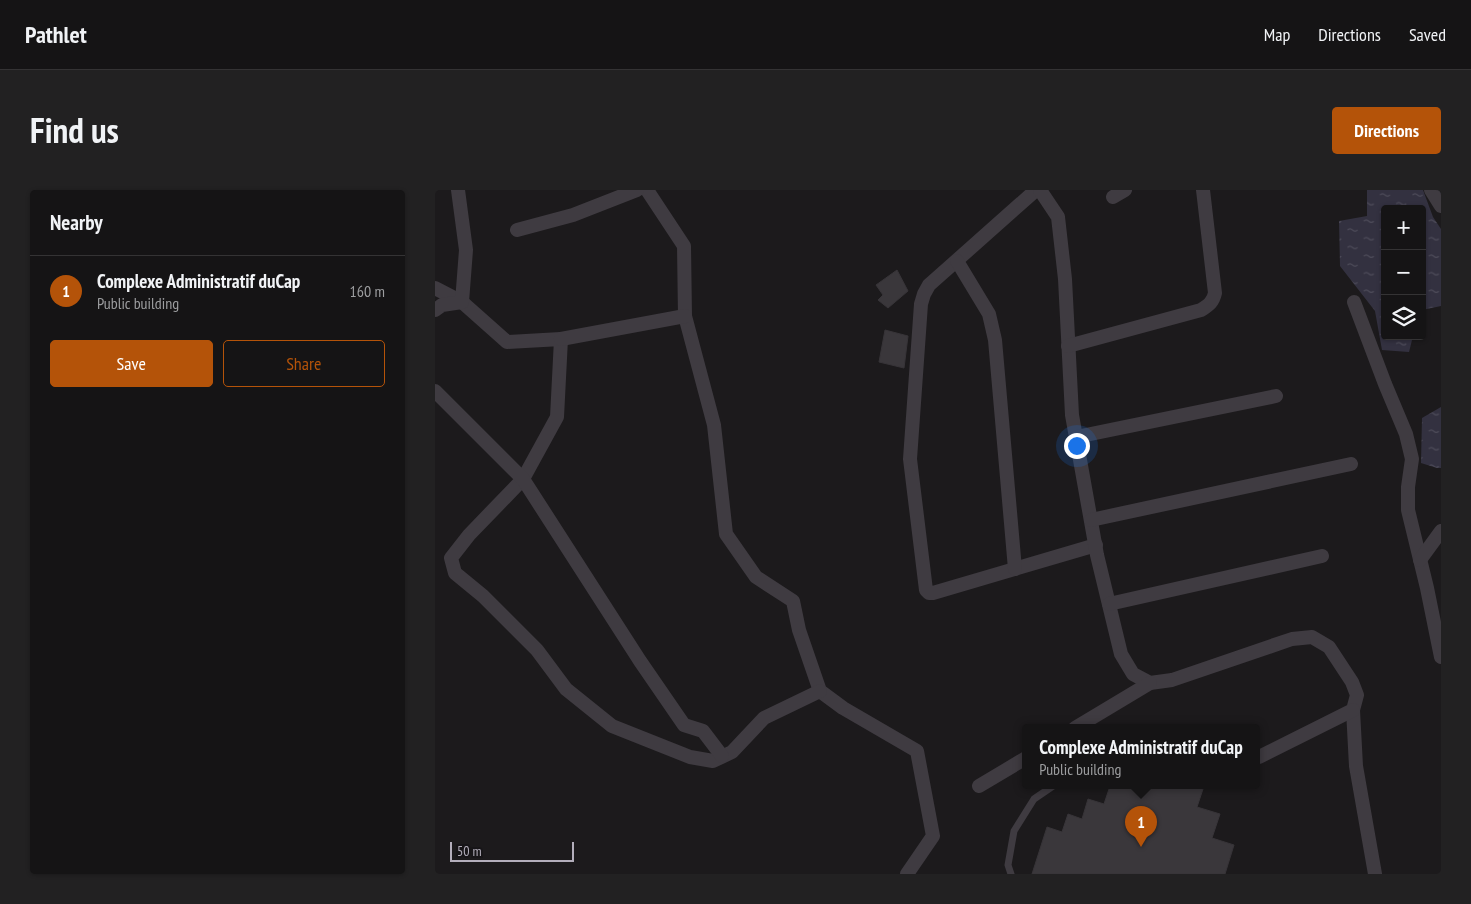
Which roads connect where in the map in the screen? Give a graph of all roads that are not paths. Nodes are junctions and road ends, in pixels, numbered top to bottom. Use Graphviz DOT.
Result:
graph roads {
  1 [pos="458,190"];
  2 [pos="637,190"];
  3 [pos="647,190"];
  4 [pos="1036,190"];
  5 [pos="1041,190"];
  6 [pos="1203,190"];
  7 [pos="1431,190"];
  8 [pos="1441,206"];
  9 [pos="517,230"];
  10 [pos="957,261"];
  11 [pos="435,288"];
  12 [pos="462,302"];
  13 [pos="1354,302"];
  14 [pos="435,310"];
  15 [pos="685,316"];
  16 [pos="561,340"];
  17 [pos="1068,346"];
  18 [pos="435,391"];
  19 [pos="1276,396"];
  20 [pos="1076,437"];
  21 [pos="1351,464"];
  22 [pos="523,479"];
  23 [pos="1091,520"];
  24 [pos="1441,530"];
  25 [pos="1096,545"];
  26 [pos="1322,556"];
  27 [pos="1420,560"];
  28 [pos="1015,569"];
  29 [pos="1109,604"];
  30 [pos="1441,657"];
  31 [pos="1150,683"];
  32 [pos="820,690"];
  33 [pos="1353,710"];
  34 [pos="1082,724"];
  35 [pos="722,756"];
  36 [pos="1260,756"];
  37 [pos="1022,760"];
  38 [pos="979,786"];
  39 [pos="1049,789"];
  40 [pos="907,874"];
  41 [pos="1011,874"];
  42 [pos="1375,874"];
  1 -- 12 [label="street"];
  2 -- 9 [label="street"];
  3 -- 15 [label="street"];
  4 -- 10 [label="street"];
  5 -- 17 [label="street"];
  6 -- 17 [label="street"];
  7 -- 8 [label="street"];
  10 -- 28 [label="street"];
  10 -- 28 [label="street"];
  11 -- 12 [label="street"];
  12 -- 14 [label="street"];
  12 -- 16 [label="street"];
  13 -- 27 [label="street"];
  15 -- 16 [label="street"];
  15 -- 32 [label="street"];
  16 -- 22 [label="street"];
  17 -- 20 [label="street"];
  18 -- 22 [label="street"];
  19 -- 20 [label="street"];
  20 -- 23 [label="street"];
  21 -- 23 [label="street"];
  22 -- 35 [label="street"];
  22 -- 35 [label="street"];
  23 -- 25 [label="street"];
  24 -- 27 [label="street"];
  25 -- 28 [label="street"];
  25 -- 29 [label="street"];
  26 -- 29 [label="street"];
  27 -- 30 [label="street"];
  29 -- 31 [label="street"];
  31 -- 33 [label="street"];
  31 -- 34 [label="street"];
  32 -- 35 [label="street"];
  32 -- 40 [label="street"];
  33 -- 36 [label="street"];
  33 -- 42 [label="street"];
  37 -- 38 [label="street"];
  39 -- 41 [label="lane"];
}
